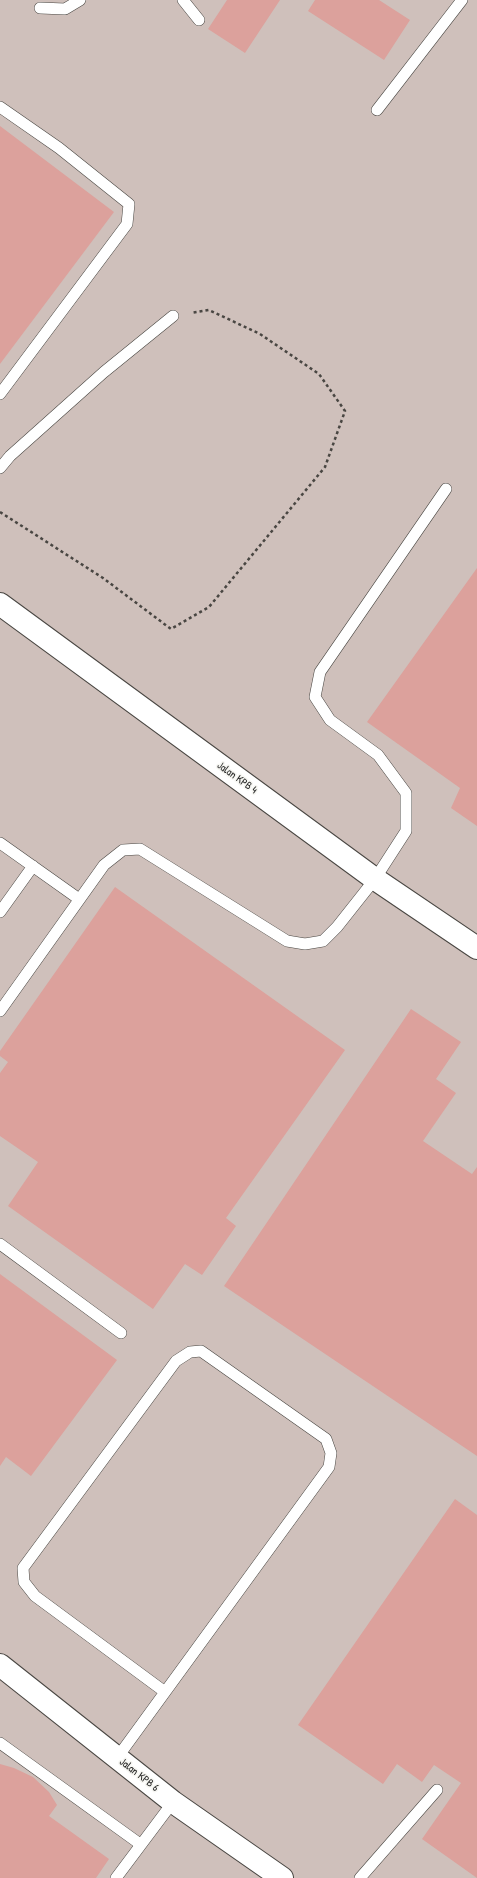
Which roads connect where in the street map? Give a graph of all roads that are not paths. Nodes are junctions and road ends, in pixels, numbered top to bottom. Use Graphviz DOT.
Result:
graph roads {
  1 [pos="80,0"];
  2 [pos="183,0"];
  3 [pos="462,0"];
  4 [pos="40,8"];
  5 [pos="199,20"];
  6 [pos="0,107"];
  7 [pos="377,110"];
  8 [pos="173,316"];
  9 [pos="0,394"];
  10 [pos="0,468"];
  11 [pos="446,489"];
  12 [pos="0,604"];
  13 [pos="0,843"];
  14 [pos="32,866"];
  15 [pos="375,879"];
  16 [pos="79,900"];
  17 [pos="0,912"];
  18 [pos="477,948"];
  19 [pos="0,1011"];
  20 [pos="0,1244"];
  21 [pos="121,1333"];
  22 [pos="0,1665"];
  23 [pos="165,1692"];
  24 [pos="0,1743"];
  25 [pos="117,1758"];
  26 [pos="437,1790"];
  27 [pos="173,1802"];
  28 [pos="140,1844"];
  29 [pos="116,1878"];
  30 [pos="282,1878"];
  31 [pos="360,1878"];
  1 -- 4 [label="lane"];
  2 -- 5 [label="lane"];
  3 -- 7 [label="lane"];
  6 -- 9 [label="lane"];
  8 -- 10 [label="lane"];
  11 -- 15 [label="lane"];
  12 -- 15 [label="street, Jalan KPB 4"];
  13 -- 14 [label="lane"];
  14 -- 16 [label="lane"];
  14 -- 17 [label="lane"];
  15 -- 16 [label="lane"];
  15 -- 18 [label="street, Jalan KPB 4"];
  16 -- 19 [label="lane"];
  20 -- 21 [label="lane"];
  22 -- 25 [label="street, Jalan KPB 6"];
  23 -- 23 [label="lane"];
  23 -- 25 [label="lane"];
  24 -- 28 [label="lane"];
  25 -- 27 [label="street, Jalan KPB 6"];
  26 -- 31 [label="lane"];
  27 -- 28 [label="lane"];
  27 -- 30 [label="street, Jalan KPB 6"];
  28 -- 29 [label="lane"];
}
